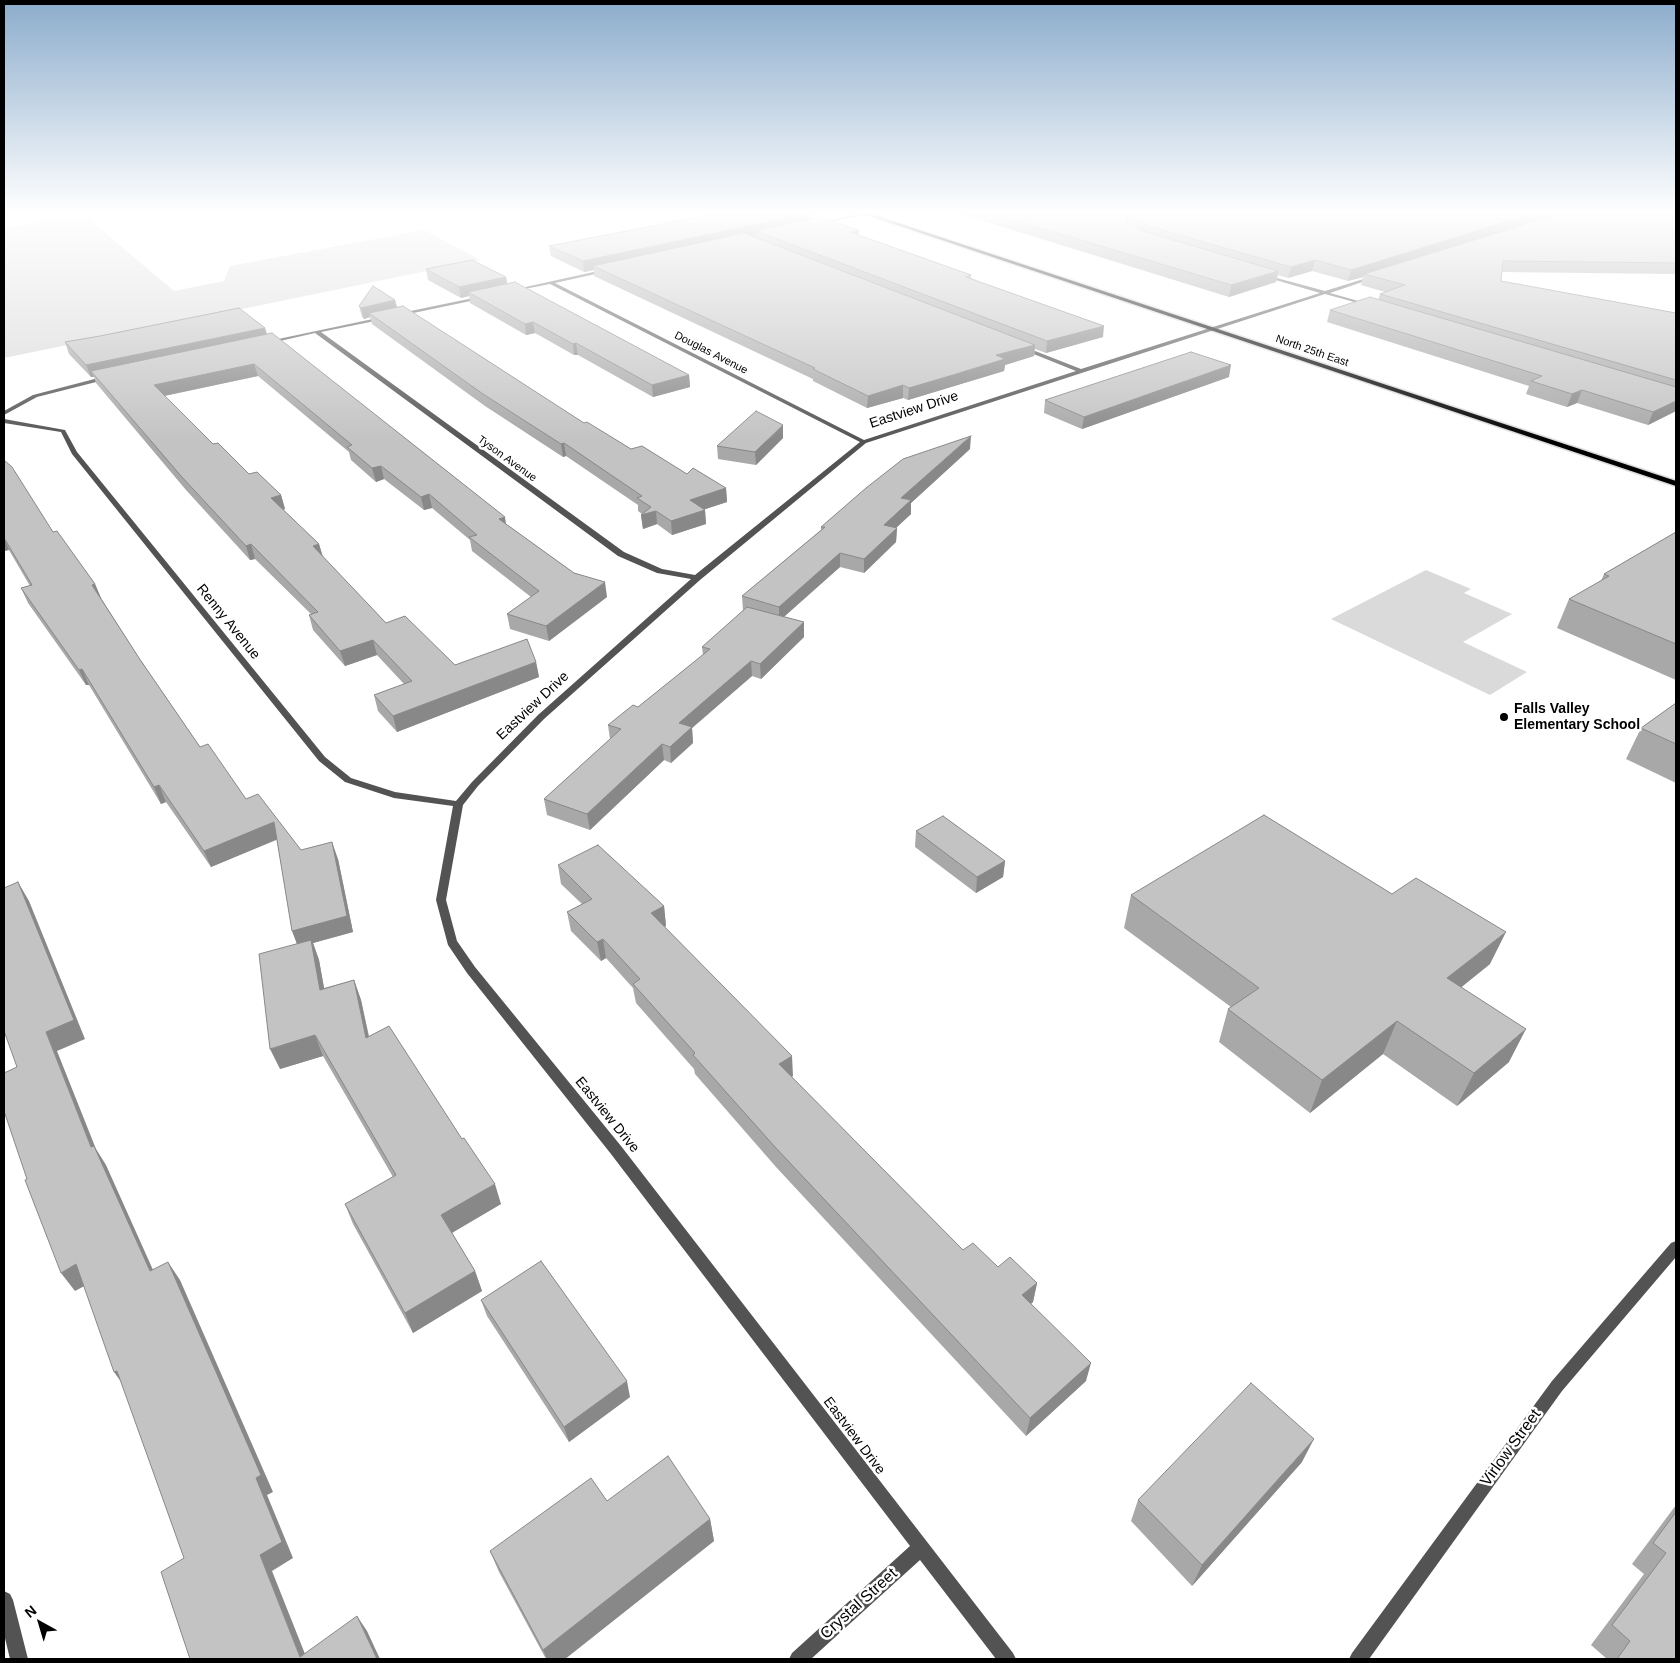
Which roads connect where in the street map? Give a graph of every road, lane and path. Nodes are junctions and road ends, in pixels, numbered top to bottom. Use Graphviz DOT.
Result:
graph roads {
  1 [pos="524,288"];
  2 [pos="561,288"];
  3 [pos="1090,288"];
  4 [pos="1309,288"];
  5 [pos="1344,288"];
  6 [pos="504,292"];
  7 [pos="1327,293"];
  8 [pos="494,294"];
  9 [pos="1374,307"];
  10 [pos="1212,328"];
  11 [pos="317,332"];
  12 [pos="257,344"];
  13 [pos="1020,347"];
  14 [pos="1084,372"];
  15 [pos="116,375"];
  16 [pos="4,413"];
  17 [pos="4,421"];
  18 [pos="864,442"];
  19 [pos="1676,484"];
  20 [pos="697,578"];
  21 [pos="458,804"];
  22 [pos="1676,1247"];
  23 [pos="921,1548"];
  24 [pos="4,1600"];
  25 [pos="19,1659"];
  26 [pos="798,1659"];
  27 [pos="1007,1659"];
  28 [pos="1358,1659"];
  1 -- 6 [label="street"];
  2 -- 18 [label="street, Douglas Avenue"];
  3 -- 10 [label="main road, North 25th East"];
  4 -- 7 [label="street"];
  5 -- 7 [label="street, Eastview Drive"];
  7 -- 9 [label="street"];
  7 -- 10 [label="street, Eastview Drive"];
  8 -- 11 [label="street"];
  10 -- 14 [label="street, Eastview Drive"];
  10 -- 19 [label="main road, North 25th East"];
  11 -- 12 [label="street"];
  11 -- 20 [label="street, Tyson Avenue"];
  13 -- 14 [label="street"];
  14 -- 18 [label="street, Eastview Drive"];
  15 -- 16 [label="street"];
  17 -- 21 [label="street, Renny Avenue"];
  18 -- 20 [label="street, Eastview Drive"];
  20 -- 21 [label="street, Eastview Drive"];
  21 -- 23 [label="street, Eastview Drive"];
  22 -- 28 [label="street, Virlow Street"];
  23 -- 26 [label="street, Crystal Street"];
  23 -- 27 [label="street, Eastview Drive"];
  24 -- 25 [label="street"];
}
